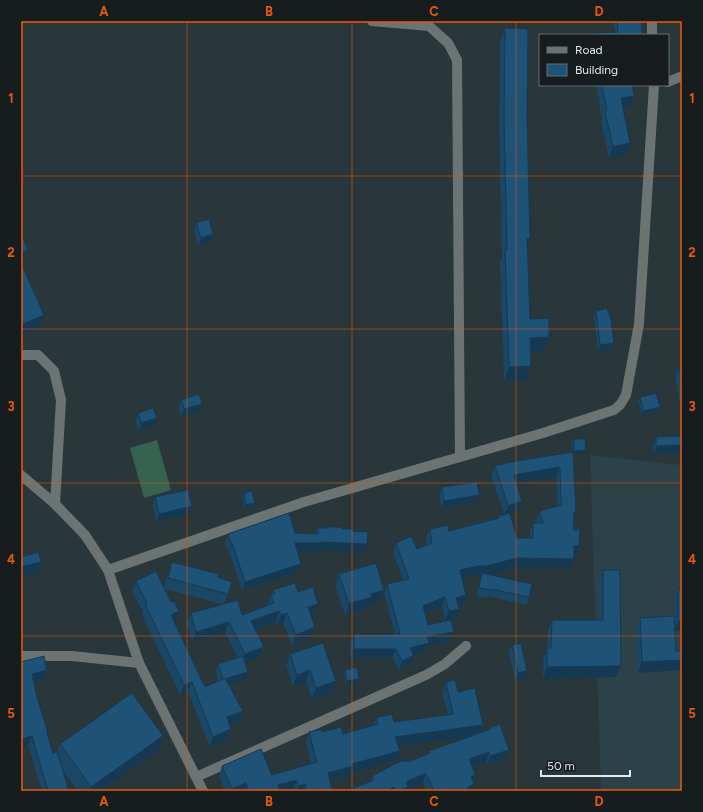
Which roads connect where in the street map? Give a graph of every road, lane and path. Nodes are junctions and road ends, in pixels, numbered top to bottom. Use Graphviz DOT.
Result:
graph roads {
  1 [pos="372,21"];
  2 [pos="652,21"];
  3 [pos="652,34"];
  4 [pos="682,76"];
  5 [pos="669,82"];
  6 [pos="656,86"];
  7 [pos="21,355"];
  8 [pos="460,457"];
  9 [pos="21,475"];
  10 [pos="55,504"];
  11 [pos="108,570"];
  12 [pos="466,646"];
  13 [pos="21,656"];
  14 [pos="139,663"];
  15 [pos="196,777"];
  16 [pos="203,791"];
  1 -- 8 [label="street"];
  2 -- 3 [label="street"];
  4 -- 5 [label="street"];
  6 -- 8 [label="street"];
  7 -- 10 [label="street"];
  8 -- 11 [label="street"];
  9 -- 10 [label="street"];
  10 -- 11 [label="street"];
  11 -- 14 [label="street"];
  12 -- 15 [label="street"];
  13 -- 14 [label="street"];
  14 -- 15 [label="street"];
  15 -- 16 [label="street"];
}
